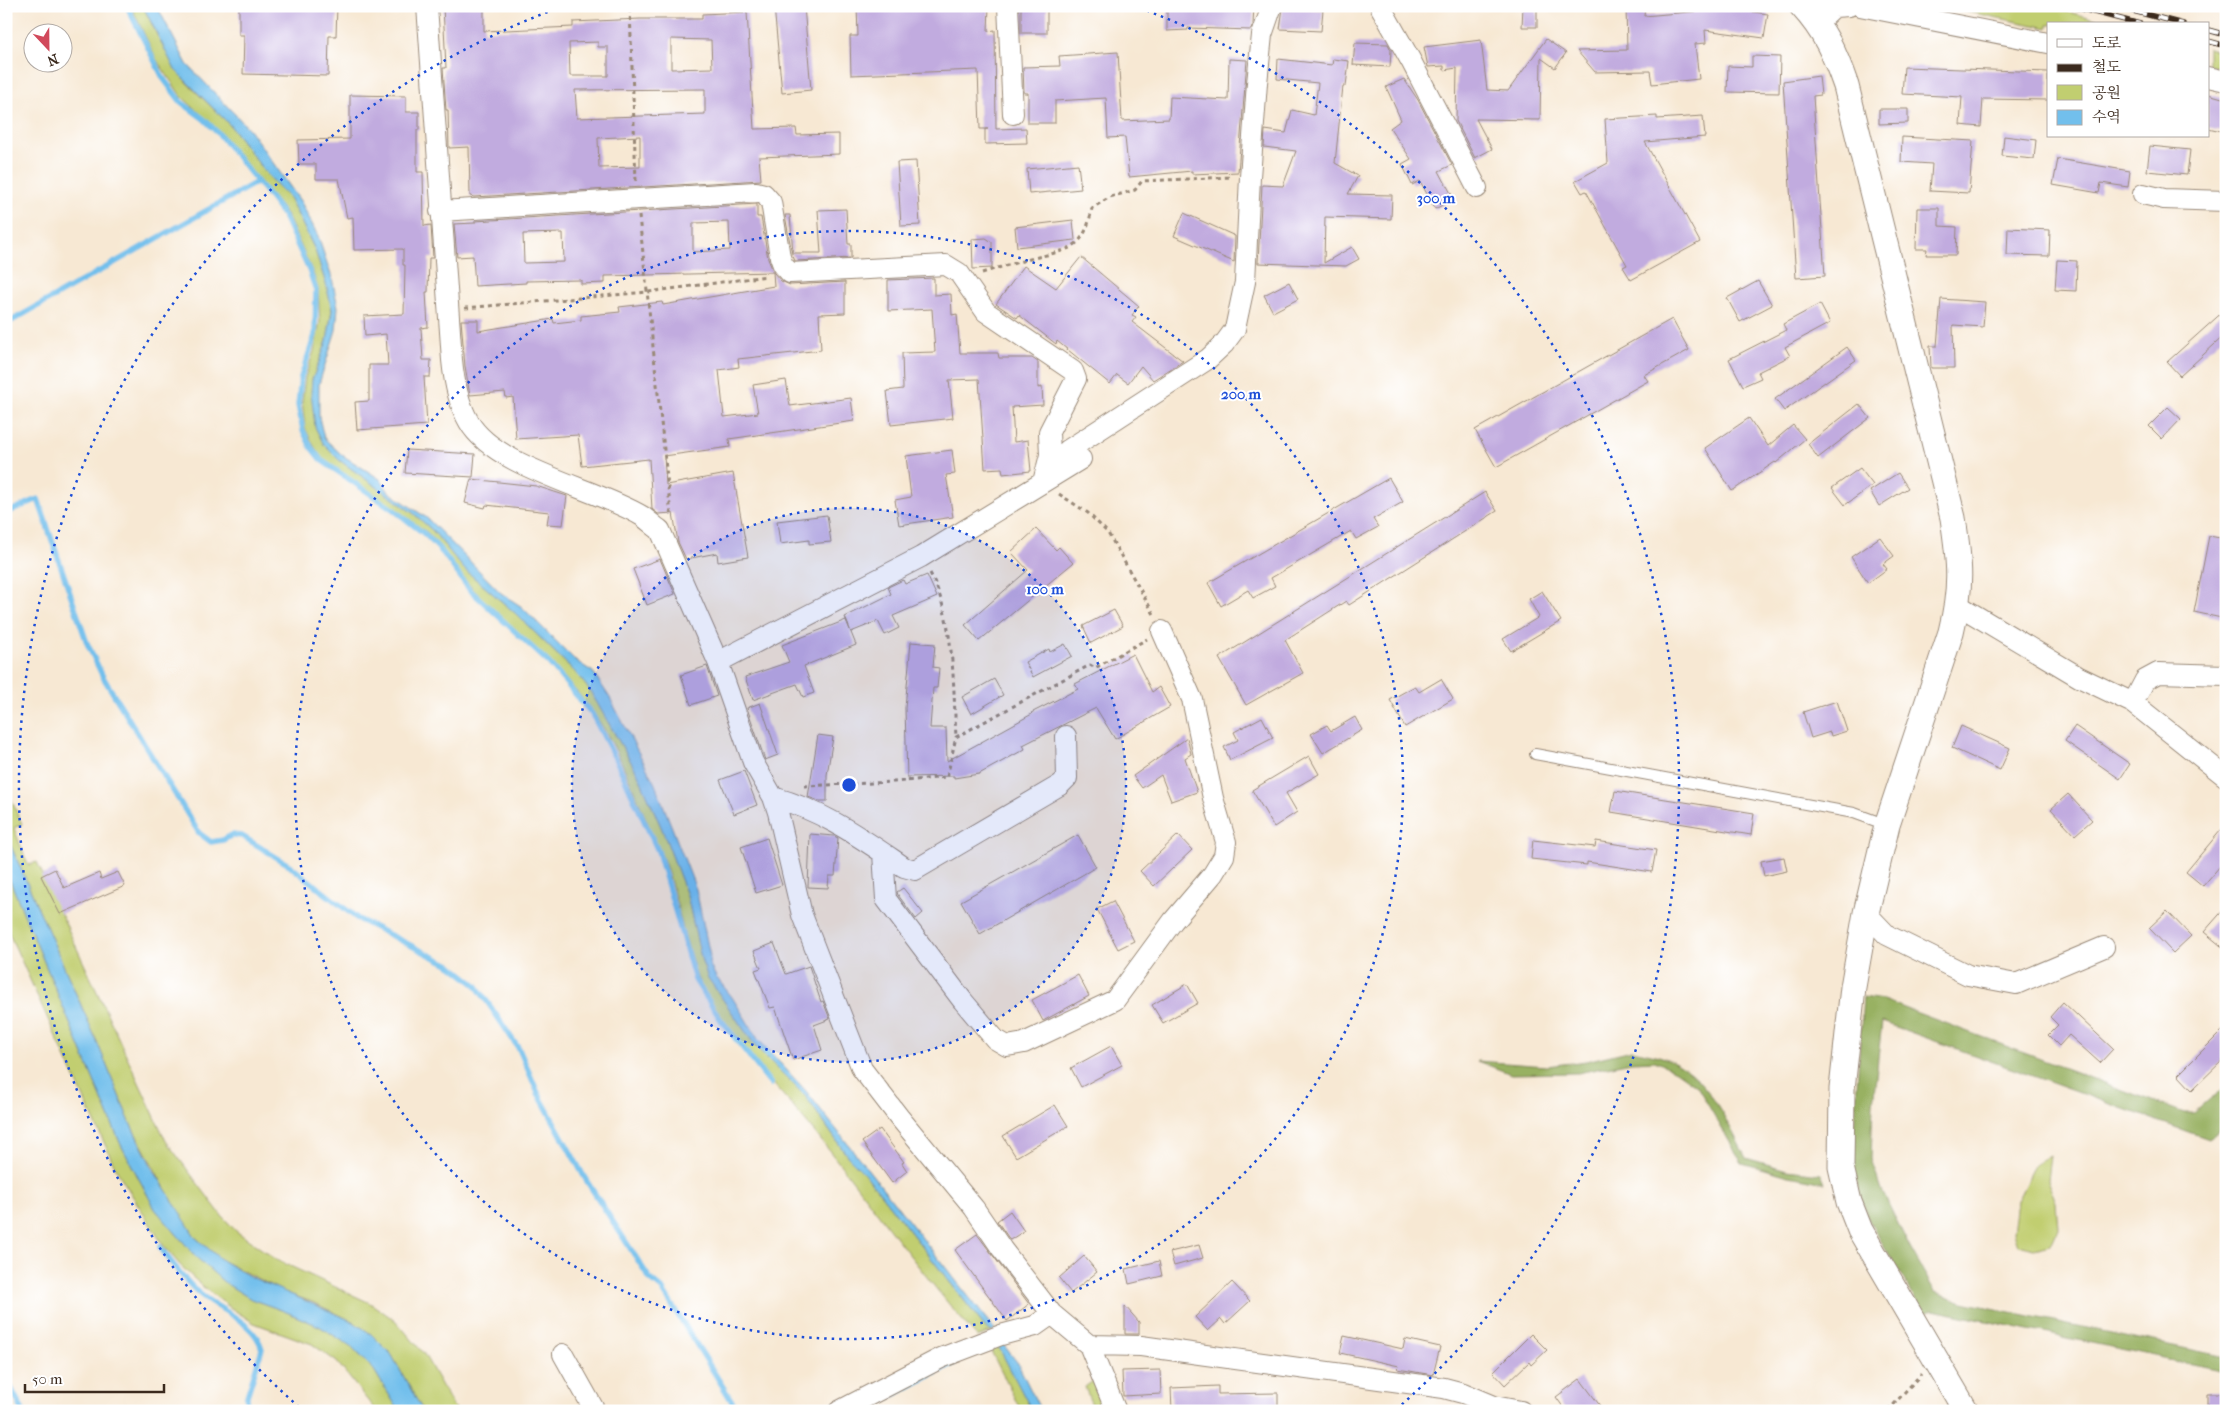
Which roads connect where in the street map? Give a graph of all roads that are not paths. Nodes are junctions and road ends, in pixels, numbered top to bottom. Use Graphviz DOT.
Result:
graph roads {
  1 [pos="427,6"];
  2 [pos="1008,6"];
  3 [pos="1272,6"];
  4 [pos="1380,6"];
  5 [pos="1849,6"];
  6 [pos="1860,6"];
  7 [pos="1809,15"];
  8 [pos="2047,43"];
  9 [pos="2210,77"];
  10 [pos="2226,81"];
  11 [pos="1014,114"];
  12 [pos="1477,188"];
  13 [pos="2143,194"];
  14 [pos="2226,201"];
  15 [pos="440,211"];
  16 [pos="1081,459"];
  17 [pos="1043,482"];
  18 [pos="1958,604"];
  19 [pos="1162,631"];
  20 [pos="718,662"];
  21 [pos="2226,675"];
  22 [pos="2133,703"];
  23 [pos="1066,736"];
  24 [pos="1535,754"];
  25 [pos="2226,777"];
  26 [pos="773,797"];
  27 [pos="1887,825"];
  28 [pos="883,853"];
  29 [pos="1866,913"];
  30 [pos="2104,947"];
  31 [pos="1052,1314"];
  32 [pos="1089,1345"];
  33 [pos="563,1354"];
  34 [pos="595,1411"];
  35 [pos="839,1411"];
  36 [pos="1116,1411"];
  37 [pos="1521,1411"];
  38 [pos="1966,1411"];
  1 -- 15 [label="street"];
  2 -- 11 [label="street"];
  3 -- 17 [label="street"];
  4 -- 12 [label="street"];
  5 -- 7 [label="street"];
  6 -- 8 [label="street"];
  7 -- 18 [label="street"];
  9 -- 10 [label="street"];
  13 -- 14 [label="street"];
  15 -- 17 [label="street"];
  15 -- 20 [label="street"];
  16 -- 17 [label="street"];
  17 -- 20 [label="street"];
  18 -- 22 [label="street"];
  18 -- 27 [label="street"];
  19 -- 28 [label="street"];
  20 -- 26 [label="street"];
  21 -- 22 [label="street"];
  22 -- 25 [label="street"];
  23 -- 28 [label="street"];
  24 -- 27 [label="lane"];
  26 -- 28 [label="street"];
  26 -- 31 [label="street"];
  27 -- 29 [label="street"];
  29 -- 30 [label="street"];
  29 -- 38 [label="street"];
  31 -- 32 [label="street"];
  31 -- 35 [label="street"];
  32 -- 36 [label="street"];
  32 -- 37 [label="street"];
  33 -- 34 [label="street"];
}
